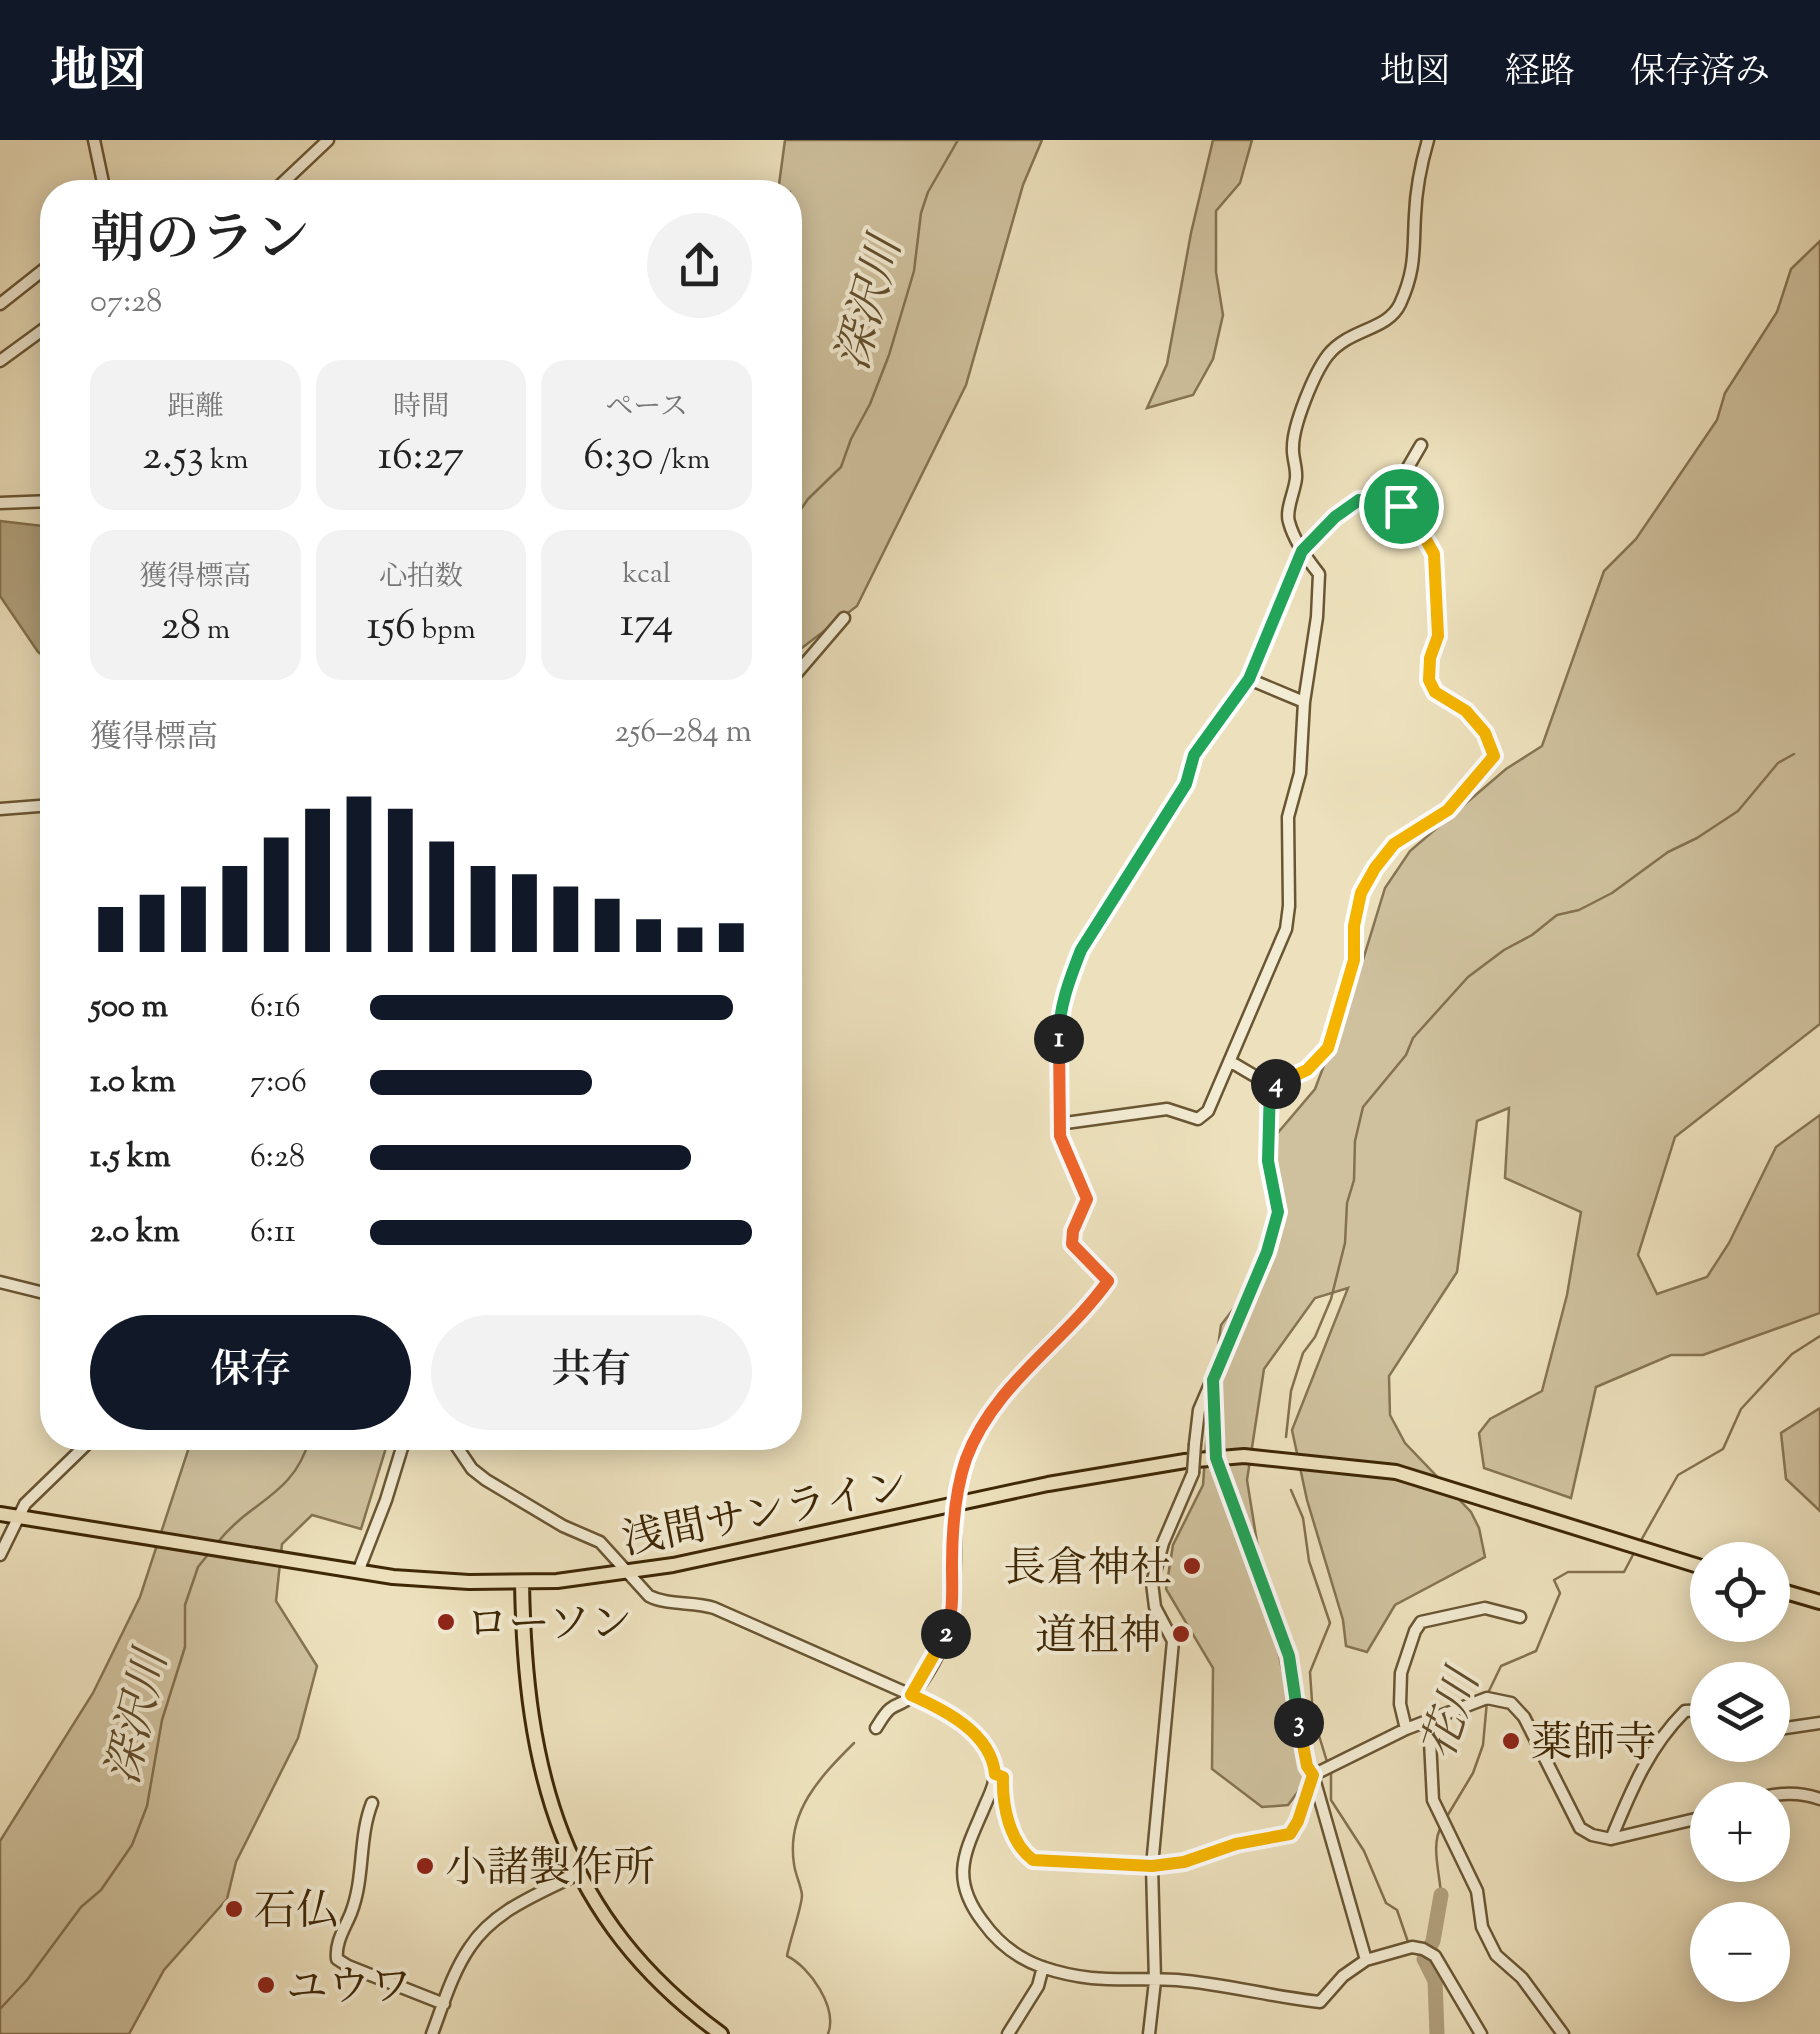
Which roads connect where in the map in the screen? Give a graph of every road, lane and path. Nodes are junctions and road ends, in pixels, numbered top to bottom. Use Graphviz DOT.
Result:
graph roads {
  1 [pos="94,140"];
  2 [pos="328,140"];
  3 [pos="1428,140"];
  4 [pos="102,180"];
  5 [pos="286,180"];
  6 [pos="40,273"];
  7 [pos="0,304"];
  8 [pos="40,332"];
  9 [pos="0,362"];
  10 [pos="1422,445"];
  11 [pos="40,501"];
  12 [pos="0,503"];
  13 [pos="1401,506"];
  14 [pos="1302,551"];
  15 [pos="844,618"];
  16 [pos="802,666"];
  17 [pos="1249,679"];
  18 [pos="1304,702"];
  19 [pos="40,806"];
  20 [pos="0,810"];
  21 [pos="1231,1062"];
  22 [pos="1270,1085"];
  23 [pos="1058,1124"];
  24 [pos="0,1282"];
  25 [pos="40,1292"];
  26 [pos="1213,1380"];
  27 [pos="80,1450"];
  28 [pos="401,1450"];
  29 [pos="459,1450"];
  30 [pos="1216,1458"];
  31 [pos="957,1505"];
  32 [pos="0,1514"];
  33 [pos="17,1516"];
  34 [pos="0,1555"];
  35 [pos="1690,1563"];
  36 [pos="358,1572"];
  37 [pos="627,1573"];
  38 [pos="522,1582"];
  39 [pos="1790,1593"];
  40 [pos="1820,1602"];
  41 [pos="1520,1617"];
  42 [pos="911,1695"];
  43 [pos="1690,1711"];
  44 [pos="1429,1721"];
  45 [pos="1820,1723"];
  46 [pos="1790,1727"];
  47 [pos="876,1728"];
  48 [pos="1406,1729"];
  49 [pos="995,1774"];
  50 [pos="1313,1775"];
  51 [pos="1790,1794"];
  52 [pos="1820,1799"];
  53 [pos="372,1804"];
  54 [pos="1690,1820"];
  55 [pos="1611,1839"];
  56 [pos="1152,1866"];
  57 [pos="580,1873"];
  58 [pos="1366,1960"];
  59 [pos="1044,1967"];
  60 [pos="1155,1981"];
  61 [pos="444,2004"];
  62 [pos="432,2034"];
  63 [pos="721,2034"];
  64 [pos="1008,2034"];
  65 [pos="1149,2034"];
  66 [pos="1481,2034"];
  67 [pos="1563,2034"];
  1 -- 4 [label="street"];
  2 -- 5 [label="street"];
  3 -- 14 [label="street"];
  6 -- 7 [label="street"];
  8 -- 9 [label="street"];
  10 -- 13 [label="street"];
  11 -- 12 [label="street"];
  13 -- 14 [label="street"];
  13 -- 22 [label="street"];
  14 -- 17 [label="street"];
  14 -- 18 [label="street"];
  15 -- 16 [label="street"];
  17 -- 18 [label="street"];
  17 -- 23 [label="street"];
  18 -- 21 [label="street"];
  19 -- 20 [label="street"];
  21 -- 22 [label="street"];
  21 -- 23 [label="street"];
  22 -- 26 [label="street"];
  23 -- 31 [label="street"];
  24 -- 25 [label="street"];
  26 -- 30 [label="street"];
  26 -- 56 [label="street, bridge"];
  27 -- 33 [label="street"];
  28 -- 36 [label="street"];
  29 -- 37 [label="street"];
  30 -- 31 [label="main road, 浅間サンライン"];
  30 -- 35 [label="main road, 浅間サンライン"];
  30 -- 50 [label="street"];
  31 -- 37 [label="main road, 浅間サンライン"];
  31 -- 42 [label="street"];
  32 -- 33 [label="main road, 浅間サンライン"];
  33 -- 34 [label="street"];
  33 -- 36 [label="main road, 浅間サンライン"];
  36 -- 38 [label="main road, 浅間サンライン"];
  37 -- 38 [label="main road, 浅間サンライン"];
  37 -- 42 [label="street"];
  38 -- 57 [label="main road"];
  39 -- 40 [label="main road"];
  41 -- 48 [label="street"];
  42 -- 47 [label="street"];
  42 -- 49 [label="street"];
  43 -- 55 [label="street"];
  44 -- 48 [label="street"];
  44 -- 55 [label="street"];
  44 -- 67 [label="street"];
  45 -- 46 [label="street"];
  48 -- 50 [label="street"];
  49 -- 56 [label="street"];
  49 -- 59 [label="street"];
  50 -- 56 [label="street"];
  50 -- 58 [label="street"];
  51 -- 52 [label="street"];
  53 -- 61 [label="street"];
  54 -- 55 [label="street"];
  56 -- 60 [label="street"];
  57 -- 61 [label="street"];
  57 -- 63 [label="main road"];
  58 -- 60 [label="street"];
  58 -- 66 [label="street"];
  59 -- 60 [label="street"];
  59 -- 64 [label="street"];
  60 -- 65 [label="street"];
  61 -- 62 [label="street"];
}
